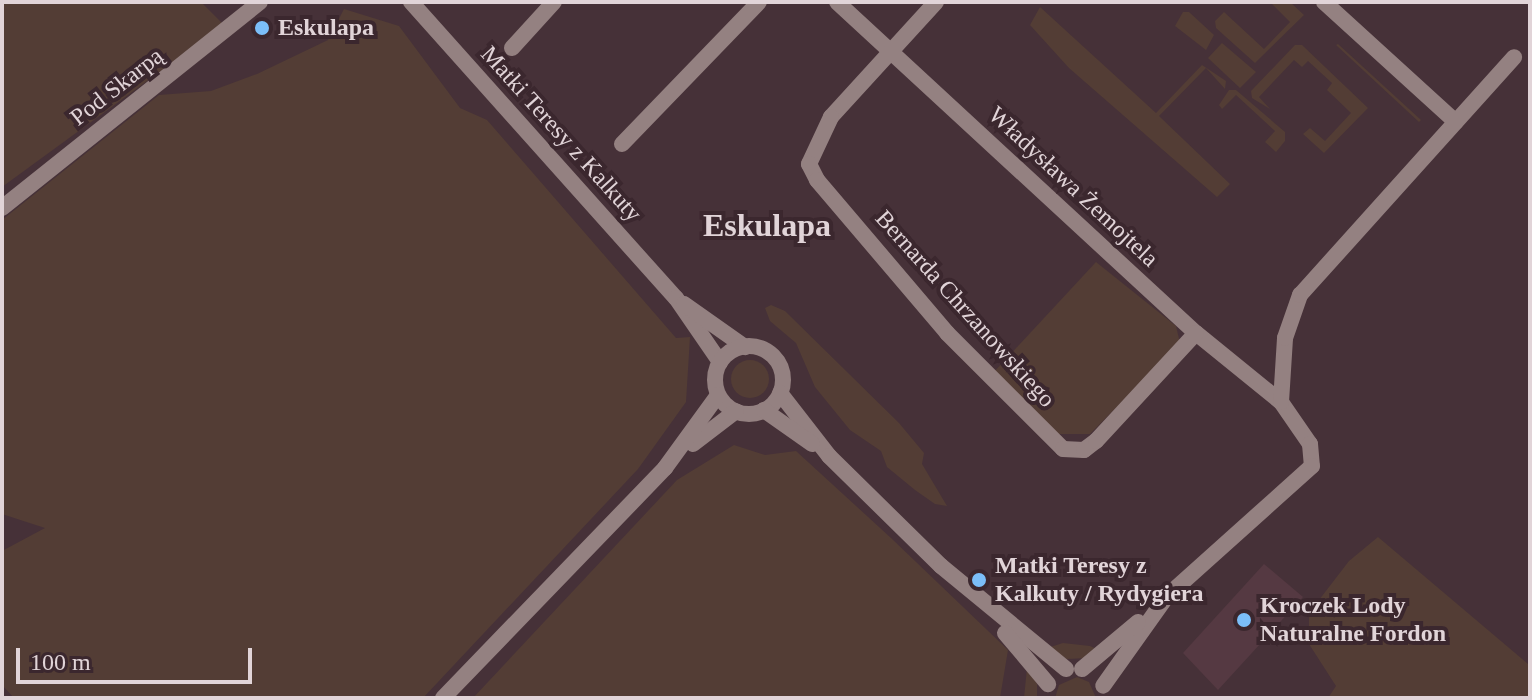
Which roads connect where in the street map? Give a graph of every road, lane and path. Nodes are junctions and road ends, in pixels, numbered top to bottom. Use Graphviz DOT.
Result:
graph roads {
  1 [pos="260,2"];
  2 [pos="411,2"];
  3 [pos="554,2"];
  4 [pos="759,2"];
  5 [pos="837,2"];
  6 [pos="936,2"];
  7 [pos="1324,2"];
  8 [pos="512,48"];
  9 [pos="891,52"];
  10 [pos="1514,57"];
  11 [pos="1456,122"];
  12 [pos="622,144"];
  13 [pos="2,208"];
  14 [pos="676,298"];
  15 [pos="1196,333"];
  16 [pos="745,347"];
  17 [pos="720,362"];
  18 [pos="780,393"];
  19 [pos="718,395"];
  20 [pos="1281,402"];
  21 [pos="764,410"];
  22 [pos="736,411"];
  23 [pos="829,456"];
  24 [pos="665,468"];
  25 [pos="1158,606"];
  26 [pos="985,607"];
  27 [pos="1074,669"];
  28 [pos="1046,691"];
  29 [pos="1104,692"];
  30 [pos="443,698"];
  1 -- 13 [label="street, Pod Skarpą"];
  2 -- 14 [label="street, Matki Teresy z Kalkuty"];
  3 -- 8 [label="street"];
  4 -- 12 [label="street"];
  5 -- 9 [label="street, Władysława Żemojtela"];
  6 -- 9 [label="street"];
  7 -- 11 [label="street"];
  9 -- 15 [label="street, Władysława Żemojtela"];
  9 -- 15 [label="street, Bernarda Chrzanowskiego"];
  10 -- 11 [label="street"];
  11 -- 20 [label="street"];
  14 -- 16 [label="street, Matki Teresy z Kalkuty"];
  14 -- 17 [label="street, Matki Teresy z Kalkuty"];
  15 -- 20 [label="street, Władysława Żemojtela"];
  16 -- 17 [label="street"];
  16 -- 18 [label="street"];
  17 -- 19 [label="street"];
  18 -- 21 [label="street"];
  18 -- 23 [label="street"];
  19 -- 22 [label="street"];
  19 -- 24 [label="street"];
  20 -- 25 [label="street, Władysława Żemojtela"];
  21 -- 22 [label="street"];
  21 -- 23 [label="street"];
  22 -- 24 [label="street"];
  23 -- 26 [label="street"];
  24 -- 30 [label="street"];
  25 -- 27 [label="street"];
  25 -- 29 [label="street"];
  26 -- 27 [label="street"];
  26 -- 28 [label="street"];
  27 -- 28 [label="street"];
  27 -- 29 [label="street"];
}
